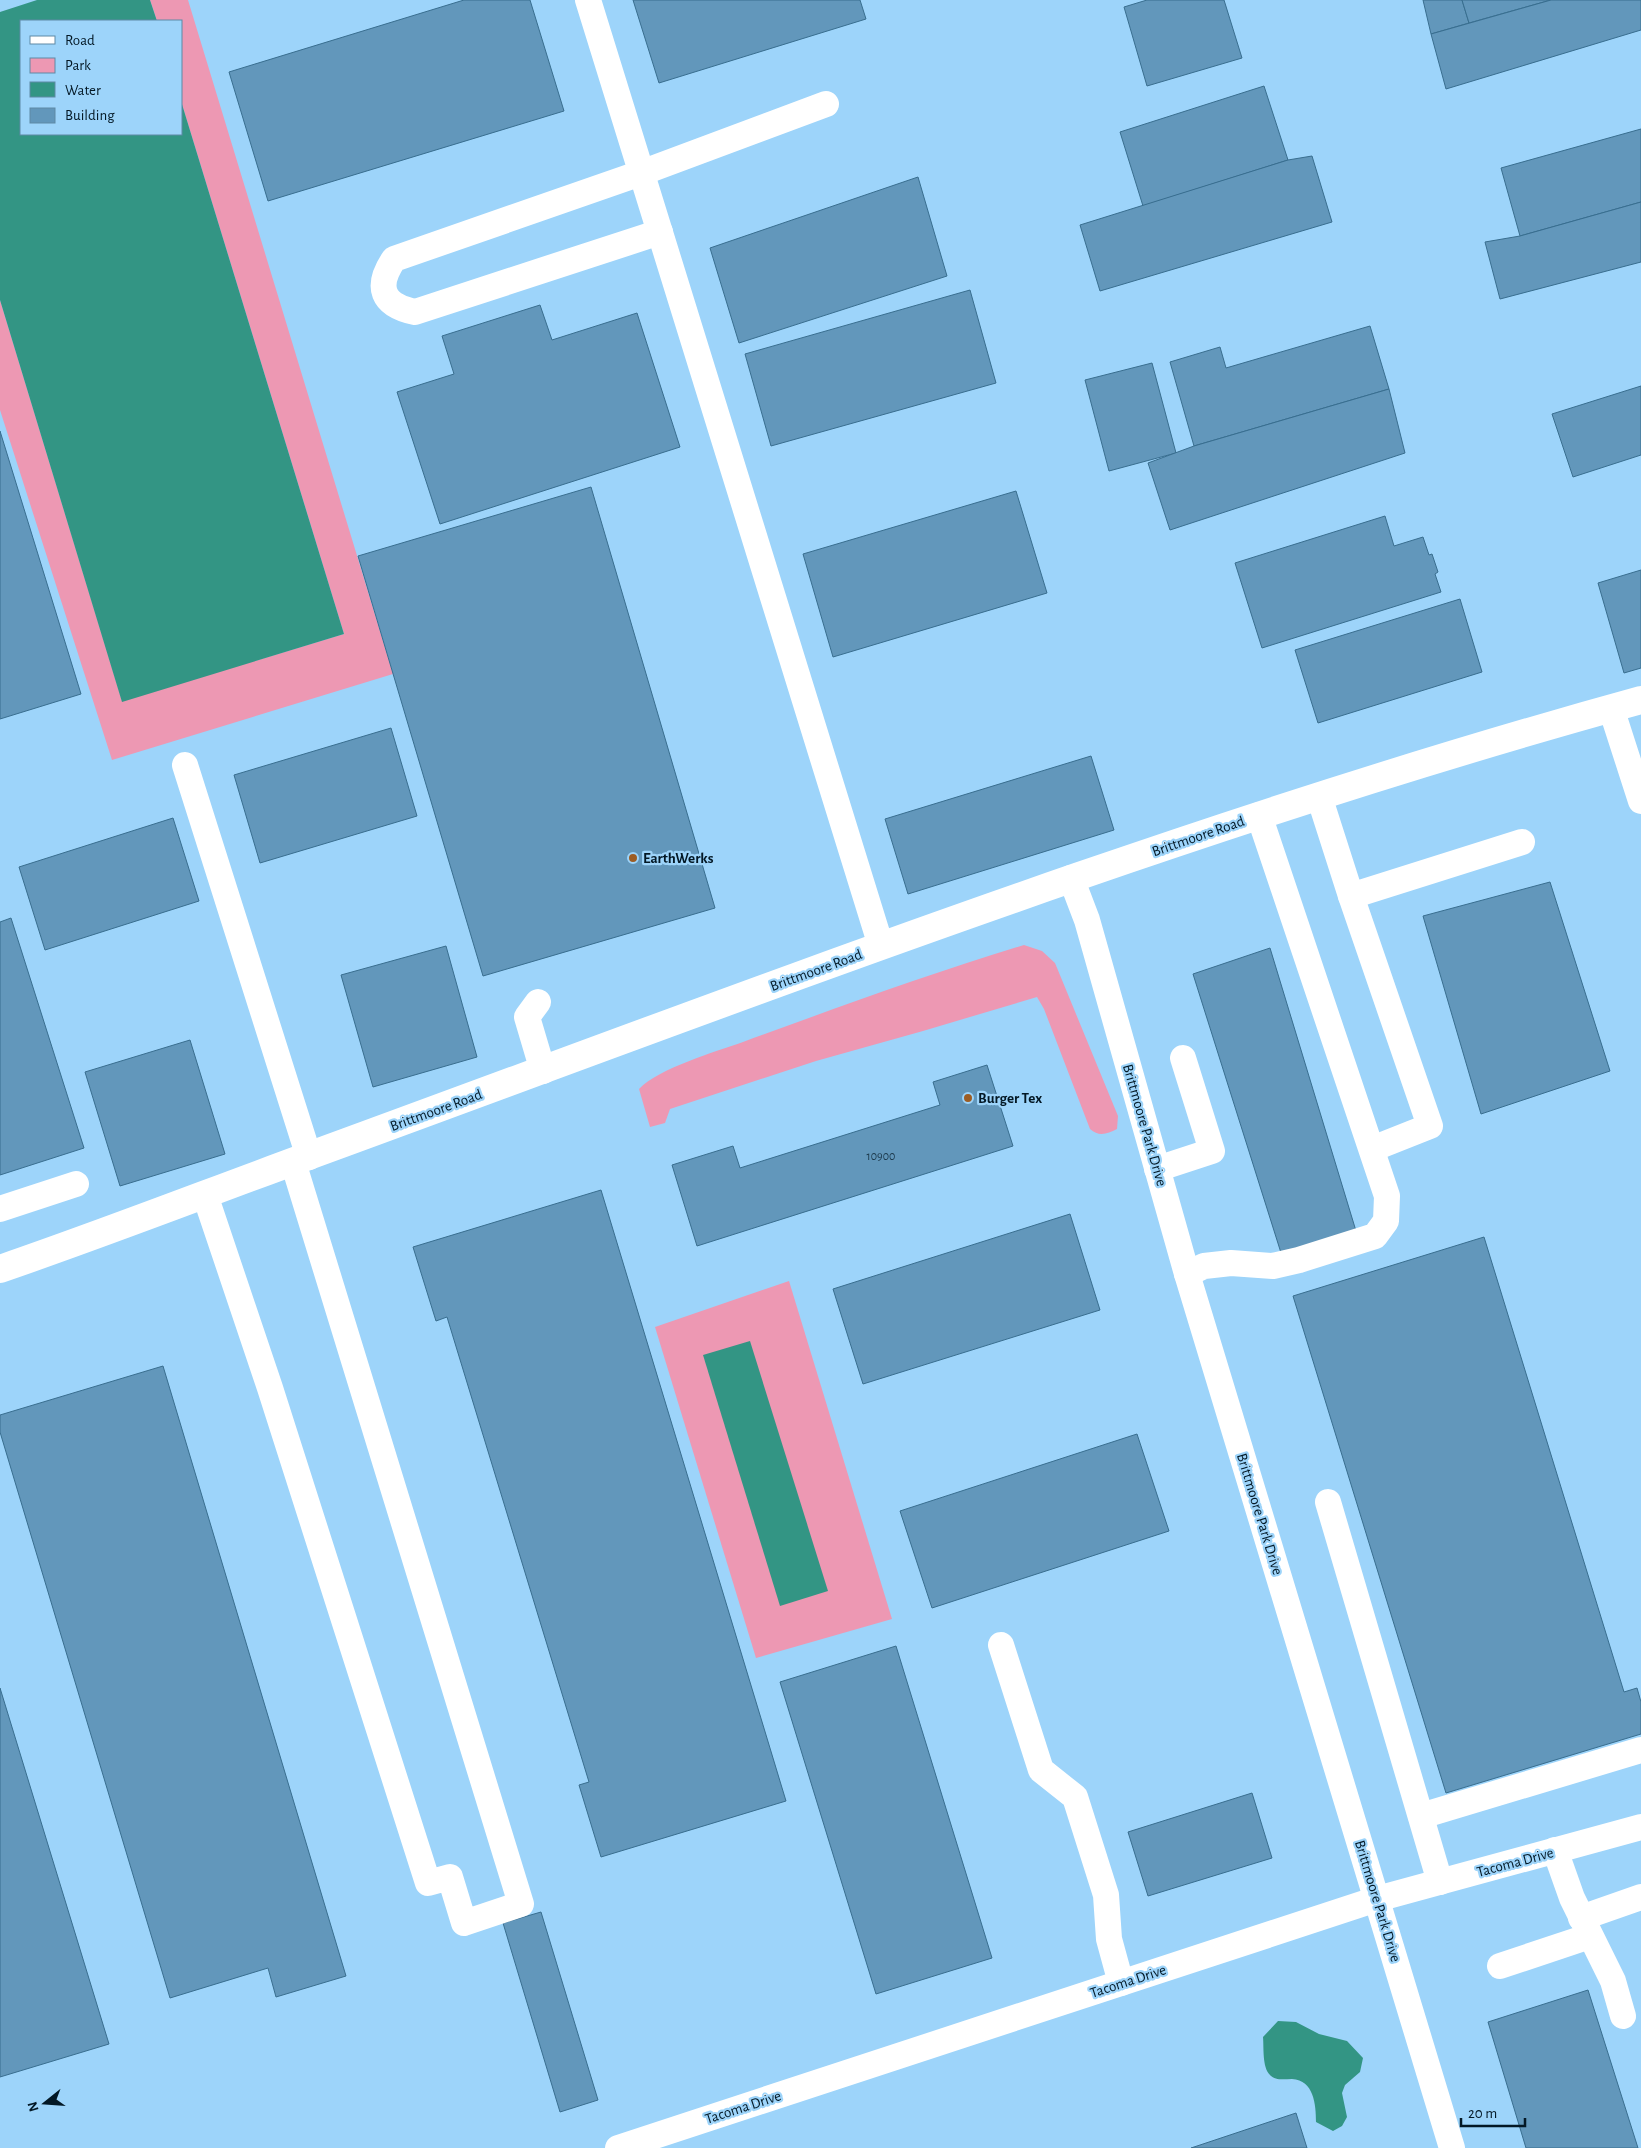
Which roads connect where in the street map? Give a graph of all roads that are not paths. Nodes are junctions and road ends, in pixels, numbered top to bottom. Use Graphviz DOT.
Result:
graph roads {
  1 [pos="588,0"];
  2 [pos="826,104"];
  3 [pos="640,173"];
  4 [pos="660,232"];
  5 [pos="1641,700"];
  6 [pos="1610,708"];
  7 [pos="185,764"];
  8 [pos="1319,796"];
  9 [pos="1641,801"];
  10 [pos="1259,815"];
  11 [pos="1522,842"];
  12 [pos="1071,878"];
  13 [pos="1351,896"];
  14 [pos="881,946"];
  15 [pos="538,1002"];
  16 [pos="1183,1058"];
  17 [pos="543,1070"];
  18 [pos="1372,1149"];
  19 [pos="301,1159"];
  20 [pos="1158,1168"];
  21 [pos="76,1184"];
  22 [pos="205,1195"];
  23 [pos="0,1209"];
  24 [pos="0,1269"];
  25 [pos="1187,1274"];
  26 [pos="1328,1502"];
  27 [pos="1002,1646"];
  28 [pos="1641,1750"];
  29 [pos="1421,1816"];
  30 [pos="1641,1827"];
  31 [pos="1555,1850"];
  32 [pos="1440,1882"];
  33 [pos="1641,1897"];
  34 [pos="1377,1899"];
  35 [pos="1585,1927"];
  36 [pos="1500,1966"];
  37 [pos="1122,1983"];
  38 [pos="1623,2016"];
  39 [pos="618,2148"];
  40 [pos="1452,2148"];
  1 -- 3 [label="street"];
  2 -- 3 [label="street"];
  3 -- 4 [label="street"];
  3 -- 4 [label="street"];
  4 -- 14 [label="street"];
  5 -- 6 [label="main road, Brittmoore Road"];
  6 -- 8 [label="main road, Brittmoore Road"];
  6 -- 9 [label="street"];
  7 -- 19 [label="street"];
  8 -- 10 [label="main road, Brittmoore Road"];
  8 -- 13 [label="street"];
  10 -- 12 [label="main road, Brittmoore Road"];
  10 -- 18 [label="street"];
  11 -- 13 [label="street"];
  12 -- 14 [label="main road, Brittmoore Road"];
  12 -- 20 [label="street, Brittmoore Park Drive"];
  13 -- 18 [label="street"];
  14 -- 17 [label="main road, Brittmoore Road"];
  15 -- 17 [label="street"];
  16 -- 20 [label="street"];
  17 -- 19 [label="main road, Brittmoore Road"];
  18 -- 25 [label="street"];
  19 -- 22 [label="main road, Brittmoore Road"];
  19 -- 22 [label="street"];
  20 -- 25 [label="street, Brittmoore Park Drive"];
  21 -- 23 [label="street"];
  22 -- 24 [label="main road, Brittmoore Road"];
  25 -- 34 [label="street, Brittmoore Park Drive"];
  26 -- 29 [label="street"];
  27 -- 37 [label="street"];
  28 -- 29 [label="street"];
  29 -- 32 [label="street"];
  30 -- 31 [label="street, Tacoma Drive"];
  31 -- 32 [label="street, Tacoma Drive"];
  31 -- 35 [label="street"];
  32 -- 34 [label="street, Tacoma Drive"];
  33 -- 35 [label="street"];
  34 -- 37 [label="street, Tacoma Drive"];
  34 -- 40 [label="street, Brittmoore Park Drive"];
  35 -- 36 [label="street"];
  35 -- 38 [label="street"];
  37 -- 39 [label="street, Tacoma Drive"];
}
